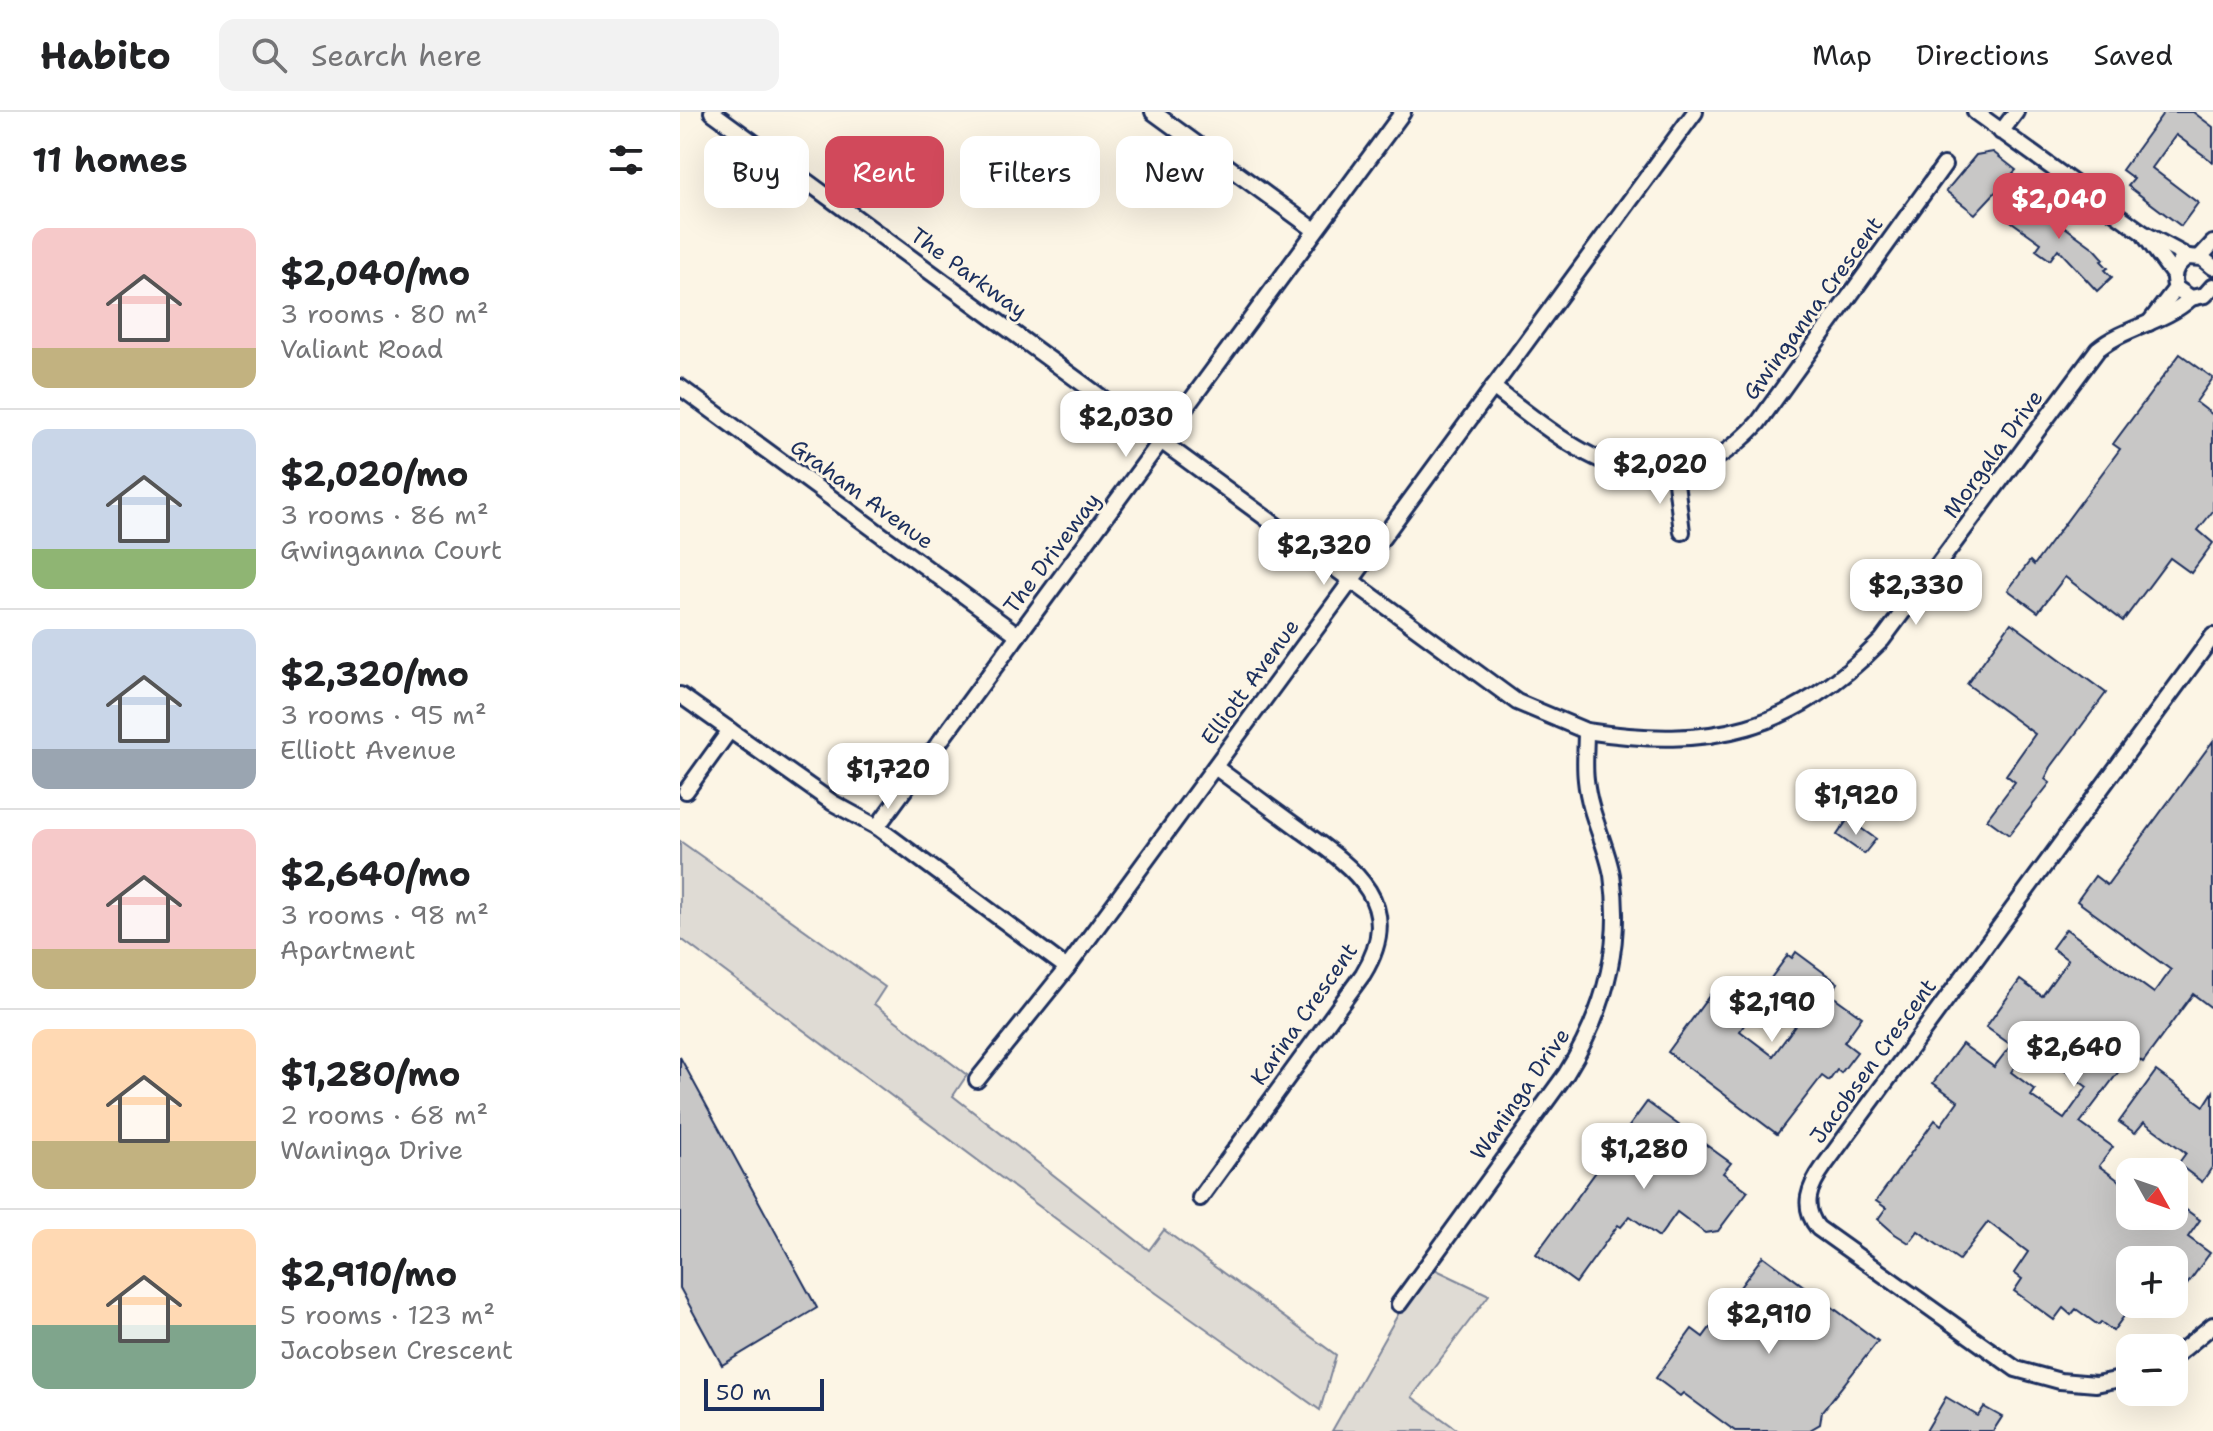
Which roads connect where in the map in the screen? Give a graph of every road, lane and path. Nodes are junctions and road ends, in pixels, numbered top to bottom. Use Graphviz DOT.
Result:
graph roads {
  1 [pos="712,112"];
  2 [pos="1153,112"];
  3 [pos="1403,112"];
  4 [pos="1695,112"];
  5 [pos="1975,112"];
  6 [pos="2016,112"];
  7 [pos="2001,132"];
  8 [pos="1944,165"];
  9 [pos="1315,230"];
  10 [pos="2143,233"];
  11 [pos="2213,243"];
  12 [pos="2194,257"];
  13 [pos="2213,267"];
  14 [pos="2175,281"];
  15 [pos="2206,295"];
  16 [pos="2149,323"];
  17 [pos="680,387"];
  18 [pos="1493,387"];
  19 [pos="1162,442"];
  20 [pos="1675,474"];
  21 [pos="1682,532"];
  22 [pos="1352,582"];
  23 [pos="1018,635"];
  24 [pos="2213,636"];
  25 [pos="680,695"];
  26 [pos="730,730"];
  27 [pos="1586,731"];
  28 [pos="1215,767"];
  29 [pos="686,791"];
  30 [pos="877,827"];
  31 [pos="1067,968"];
  32 [pos="977,1080"];
  33 [pos="1200,1198"];
  34 [pos="1399,1304"];
  35 [pos="2213,1325"];
  36 [pos="2188,1346"];
  37 [pos="2116,1380"];
  1 -- 19 [label="street, The Parkway"];
  2 -- 9 [label="street"];
  3 -- 9 [label="street, The Driveway"];
  4 -- 18 [label="street, Elliott Avenue"];
  5 -- 7 [label="street"];
  6 -- 7 [label="street"];
  7 -- 10 [label="street"];
  8 -- 20 [label="street, Gwinganna Crescent"];
  9 -- 19 [label="street, The Driveway"];
  10 -- 12 [label="street"];
  10 -- 14 [label="street"];
  11 -- 12 [label="street, Morgala Drive"];
  12 -- 13 [label="street"];
  12 -- 14 [label="street, Morgala Drive"];
  14 -- 15 [label="street"];
  14 -- 16 [label="street, Morgala Drive"];
  15 -- 16 [label="street, Morgala Drive"];
  16 -- 27 [label="street, Morgala Drive"];
  17 -- 23 [label="street, Graham Avenue"];
  18 -- 20 [label="street, Gwinganna Crescent"];
  18 -- 22 [label="street, Elliott Avenue"];
  19 -- 22 [label="street"];
  19 -- 23 [label="street, The Driveway"];
  20 -- 21 [label="street"];
  22 -- 27 [label="street"];
  22 -- 28 [label="street, Elliott Avenue"];
  23 -- 30 [label="street, The Driveway"];
  24 -- 37 [label="street, Jacobsen Crescent"];
  25 -- 26 [label="street"];
  26 -- 29 [label="street"];
  26 -- 30 [label="street"];
  27 -- 34 [label="street, Waninga Drive"];
  28 -- 31 [label="street, Elliott Avenue"];
  28 -- 33 [label="street, Karina Crescent"];
  30 -- 31 [label="street"];
  31 -- 32 [label="street, Elliott Avenue"];
  35 -- 36 [label="street"];
}
